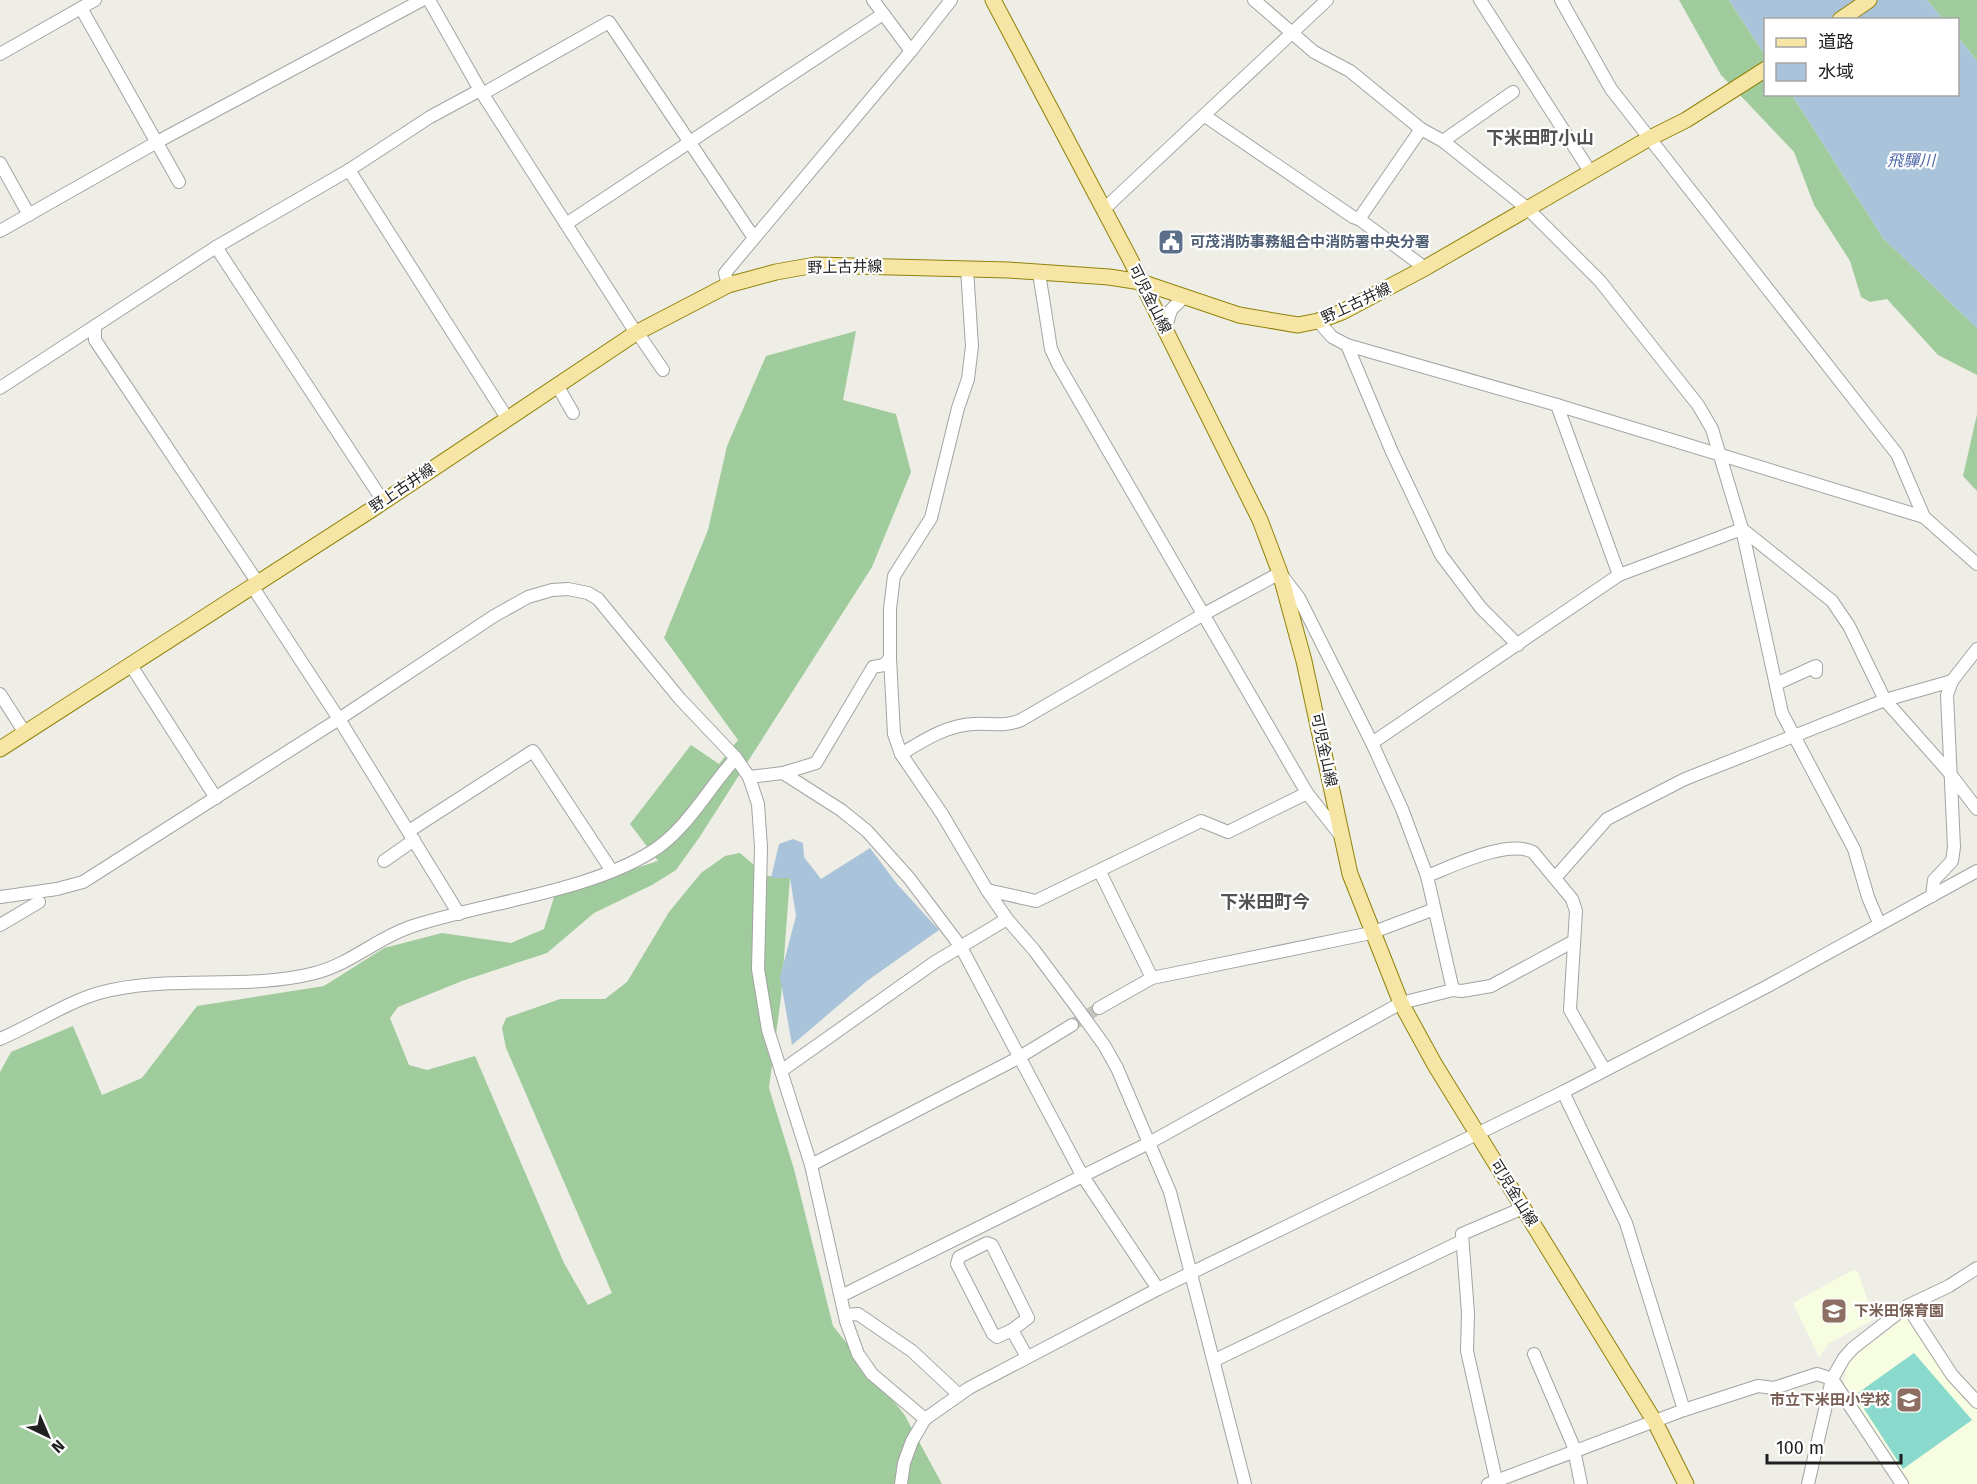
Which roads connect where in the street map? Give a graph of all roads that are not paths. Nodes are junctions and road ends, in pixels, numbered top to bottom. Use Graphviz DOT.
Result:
graph roads {
  1 [pos="95,0"];
  2 [pos="422,0"];
  3 [pos="429,0"];
  4 [pos="873,0"];
  5 [pos="951,0"];
  6 [pos="993,0"];
  7 [pos="1254,0"];
  8 [pos="1327,0"];
  9 [pos="1480,0"];
  10 [pos="1561,0"];
  11 [pos="1869,0"];
  12 [pos="81,8"];
  13 [pos="883,14"];
  14 [pos="1843,18"];
  15 [pos="1290,34"];
  16 [pos="911,51"];
  17 [pos="0,54"];
  18 [pos="1761,72"];
  19 [pos="482,92"];
  20 [pos="1514,92"];
  21 [pos="1205,116"];
  22 [pos="1420,129"];
  23 [pos="1648,139"];
  24 [pos="1443,141"];
  25 [pos="157,142"];
  26 [pos="687,142"];
  27 [pos="0,163"];
  28 [pos="349,170"];
  29 [pos="1591,173"];
  30 [pos="179,182"];
  31 [pos="1528,209"];
  32 [pos="1103,210"];
  33 [pos="29,215"];
  34 [pos="1359,219"];
  35 [pos="566,224"];
  36 [pos="0,231"];
  37 [pos="754,238"];
  38 [pos="216,247"];
  39 [pos="1425,268"];
  40 [pos="967,269"];
  41 [pos="1039,273"];
  42 [pos="1142,282"];
  43 [pos="728,285"];
  44 [pos="1185,296"];
  45 [pos="1318,321"];
  46 [pos="95,326"];
  47 [pos="1166,330"];
  48 [pos="636,332"];
  49 [pos="1347,345"];
  50 [pos="663,370"];
  51 [pos="557,385"];
  52 [pos="0,388"];
  53 [pos="1557,405"];
  54 [pos="573,413"];
  55 [pos="507,418"];
  56 [pos="1720,457"];
  57 [pos="383,501"];
  58 [pos="1924,517"];
  59 [pos="1742,529"];
  60 [pos="1977,564"];
  61 [pos="1280,573"];
  62 [pos="1619,575"];
  63 [pos="255,584"];
  64 [pos="1204,614"];
  65 [pos="1518,645"];
  66 [pos="1977,649"];
  67 [pos="890,658"];
  68 [pos="130,664"];
  69 [pos="1816,672"];
  70 [pos="1952,681"];
  71 [pos="1776,684"];
  72 [pos="0,694"];
  73 [pos="1886,700"];
  74 [pos="339,719"];
  75 [pos="25,733"];
  76 [pos="1794,737"];
  77 [pos="1372,743"];
  78 [pos="0,748"];
  79 [pos="901,754"];
  80 [pos="736,758"];
  81 [pos="1948,771"];
  82 [pos="783,773"];
  83 [pos="749,777"];
  84 [pos="1307,793"];
  85 [pos="216,798"];
  86 [pos="1977,809"];
  87 [pos="411,835"];
  88 [pos="1343,840"];
  89 [pos="384,861"];
  90 [pos="612,871"];
  91 [pos="1977,871"];
  92 [pos="1100,872"];
  93 [pos="1427,876"];
  94 [pos="1555,878"];
  95 [pos="987,890"];
  96 [pos="1932,896"];
  97 [pos="0,897"];
  98 [pos="39,902"];
  99 [pos="1432,910"];
  100 [pos="459,914"];
  101 [pos="1006,919"];
  102 [pos="1879,923"];
  103 [pos="0,925"];
  104 [pos="1371,933"];
  105 [pos="1575,941"];
  106 [pos="961,947"];
  107 [pos="1152,978"];
  108 [pos="1453,990"];
  109 [pos="1401,1003"];
  110 [pos="1099,1008"];
  111 [pos="1072,1024"];
  112 [pos="0,1039"];
  113 [pos="1018,1058"];
  114 [pos="1604,1069"];
  115 [pos="781,1071"];
  116 [pos="1563,1092"];
  117 [pos="1478,1134"];
  118 [pos="1149,1143"];
  119 [pos="811,1164"];
  120 [pos="1082,1175"];
  121 [pos="1523,1208"];
  122 [pos="1462,1241"];
  123 [pos="1977,1268"];
  124 [pos="1190,1274"];
  125 [pos="1158,1289"];
  126 [pos="841,1296"];
  127 [pos="1907,1306"];
  128 [pos="845,1315"];
  129 [pos="1012,1330"];
  130 [pos="1534,1354"];
  131 [pos="1027,1357"];
  132 [pos="1215,1360"];
  133 [pos="1832,1379"];
  134 [pos="958,1394"];
  135 [pos="1977,1402"];
  136 [pos="1684,1410"];
  137 [pos="926,1419"];
  138 [pos="1655,1422"];
  139 [pos="1573,1452"];
  140 [pos="1494,1483"];
  141 [pos="902,1484"];
  142 [pos="1245,1484"];
  143 [pos="1581,1484"];
  144 [pos="1686,1484"];
  145 [pos="1808,1484"];
  146 [pos="1902,1484"];
  1 -- 12 [label="street"];
  2 -- 25 [label="street"];
  3 -- 19 [label="street"];
  4 -- 13 [label="street"];
  5 -- 16 [label="street"];
  6 -- 32 [label="main road, 可児金山線"];
  7 -- 15 [label="street"];
  8 -- 15 [label="street"];
  9 -- 29 [label="street"];
  10 -- 23 [label="street"];
  11 -- 14 [label="main road"];
  12 -- 17 [label="street"];
  12 -- 25 [label="street"];
  13 -- 16 [label="street"];
  13 -- 26 [label="street"];
  15 -- 21 [label="street"];
  15 -- 22 [label="street"];
  16 -- 37 [label="street"];
  18 -- 23 [label="main road, 野上古井線"];
  19 -- 26 [label="street"];
  19 -- 28 [label="street"];
  19 -- 35 [label="street"];
  20 -- 24 [label="street"];
  21 -- 32 [label="street"];
  21 -- 34 [label="street"];
  22 -- 24 [label="street"];
  22 -- 34 [label="street"];
  23 -- 29 [label="main road, 野上古井線"];
  23 -- 58 [label="street"];
  24 -- 31 [label="street"];
  25 -- 30 [label="street"];
  25 -- 33 [label="street"];
  26 -- 35 [label="street"];
  26 -- 37 [label="street"];
  27 -- 33 [label="street"];
  28 -- 38 [label="street"];
  28 -- 55 [label="street"];
  29 -- 31 [label="main road, 野上古井線"];
  31 -- 39 [label="main road, 野上古井線"];
  31 -- 56 [label="street"];
  32 -- 42 [label="main road, 可児金山線"];
  33 -- 36 [label="street"];
  34 -- 39 [label="street"];
  35 -- 48 [label="street"];
  37 -- 43 [label="street"];
  38 -- 46 [label="street"];
  38 -- 57 [label="street"];
  39 -- 45 [label="main road, 野上古井線"];
  40 -- 41 [label="main road, 野上古井線"];
  40 -- 43 [label="main road, 野上古井線"];
  40 -- 67 [label="street"];
  41 -- 42 [label="main road, 野上古井線"];
  41 -- 64 [label="street"];
  42 -- 44 [label="main road, 野上古井線"];
  42 -- 47 [label="main road, 可児金山線"];
  43 -- 48 [label="main road, 野上古井線"];
  44 -- 45 [label="main road, 野上古井線"];
  44 -- 47 [label="street"];
  45 -- 49 [label="street"];
  46 -- 52 [label="street"];
  46 -- 63 [label="street"];
  47 -- 61 [label="main road, 可児金山線"];
  48 -- 50 [label="street"];
  48 -- 51 [label="main road, 野上古井線"];
  49 -- 53 [label="street"];
  49 -- 65 [label="street"];
  51 -- 54 [label="street"];
  51 -- 55 [label="main road, 野上古井線"];
  53 -- 56 [label="street"];
  53 -- 62 [label="street"];
  55 -- 57 [label="main road, 野上古井線"];
  56 -- 58 [label="street"];
  56 -- 59 [label="street"];
  57 -- 63 [label="main road, 野上古井線"];
  58 -- 60 [label="street"];
  59 -- 62 [label="street"];
  59 -- 71 [label="street"];
  59 -- 73 [label="street"];
  61 -- 64 [label="street"];
  61 -- 77 [label="street"];
  61 -- 88 [label="main road, 可児金山線"];
  62 -- 65 [label="street"];
  63 -- 68 [label="main road, 野上古井線"];
  63 -- 74 [label="street"];
  64 -- 79 [label="street"];
  64 -- 84 [label="street"];
  65 -- 77 [label="street"];
  66 -- 70 [label="street"];
  67 -- 79 [label="street"];
  67 -- 82 [label="street"];
  68 -- 75 [label="main road, 野上古井線"];
  68 -- 85 [label="street"];
  69 -- 71 [label="street"];
  70 -- 73 [label="street"];
  70 -- 81 [label="street"];
  71 -- 76 [label="street"];
  72 -- 75 [label="street"];
  73 -- 76 [label="street"];
  73 -- 81 [label="street"];
  74 -- 80 [label="street"];
  74 -- 85 [label="street"];
  74 -- 87 [label="street"];
  75 -- 78 [label="main road, 野上古井線"];
  76 -- 94 [label="street"];
  76 -- 102 [label="street"];
  77 -- 93 [label="street"];
  79 -- 95 [label="street"];
  80 -- 83 [label="street"];
  80 -- 90 [label="street"];
  81 -- 86 [label="street"];
  81 -- 96 [label="street"];
  82 -- 83 [label="street"];
  82 -- 106 [label="street"];
  83 -- 115 [label="street"];
  84 -- 88 [label="street"];
  84 -- 92 [label="street"];
  85 -- 97 [label="street"];
  87 -- 89 [label="street"];
  87 -- 90 [label="street"];
  87 -- 100 [label="street"];
  88 -- 104 [label="main road, 可児金山線"];
  90 -- 100 [label="street"];
  91 -- 96 [label="street"];
  92 -- 95 [label="street"];
  92 -- 107 [label="street"];
  93 -- 94 [label="street"];
  93 -- 99 [label="street"];
  94 -- 105 [label="street"];
  95 -- 101 [label="street"];
  96 -- 102 [label="street"];
  98 -- 103 [label="street"];
  99 -- 104 [label="street"];
  99 -- 108 [label="street"];
  100 -- 112 [label="street"];
  101 -- 106 [label="street"];
  101 -- 118 [label="street"];
  102 -- 114 [label="street"];
  104 -- 107 [label="street"];
  104 -- 109 [label="main road, 可児金山線"];
  105 -- 108 [label="street"];
  105 -- 114 [label="street"];
  106 -- 113 [label="street"];
  106 -- 115 [label="street"];
  107 -- 110 [label="street"];
  108 -- 109 [label="street"];
  109 -- 117 [label="main road, 可児金山線"];
  109 -- 118 [label="street"];
  111 -- 113 [label="street"];
  113 -- 119 [label="street"];
  113 -- 120 [label="street"];
  114 -- 116 [label="street"];
  115 -- 119 [label="street"];
  116 -- 117 [label="street"];
  116 -- 136 [label="street"];
  117 -- 121 [label="main road, 可児金山線"];
  117 -- 124 [label="street"];
  118 -- 120 [label="street"];
  118 -- 124 [label="street"];
  119 -- 126 [label="street"];
  120 -- 125 [label="street"];
  120 -- 126 [label="street"];
  121 -- 122 [label="street"];
  121 -- 138 [label="main road, 可児金山線"];
  122 -- 132 [label="street"];
  122 -- 140 [label="street"];
  123 -- 127 [label="street"];
  124 -- 125 [label="street"];
  124 -- 132 [label="street"];
  125 -- 131 [label="street"];
  126 -- 128 [label="street"];
  127 -- 133 [label="street"];
  127 -- 135 [label="street"];
  128 -- 134 [label="street"];
  128 -- 137 [label="street"];
  129 -- 129 [label="street"];
  129 -- 131 [label="street"];
  130 -- 139 [label="street"];
  131 -- 134 [label="street"];
  132 -- 142 [label="street"];
  133 -- 136 [label="street"];
  133 -- 145 [label="street"];
  133 -- 146 [label="street"];
  134 -- 137 [label="street"];
  136 -- 138 [label="street"];
  137 -- 141 [label="street"];
  138 -- 139 [label="street"];
  138 -- 144 [label="main road, 可児金山線"];
  139 -- 140 [label="street"];
  139 -- 143 [label="street"];
}
